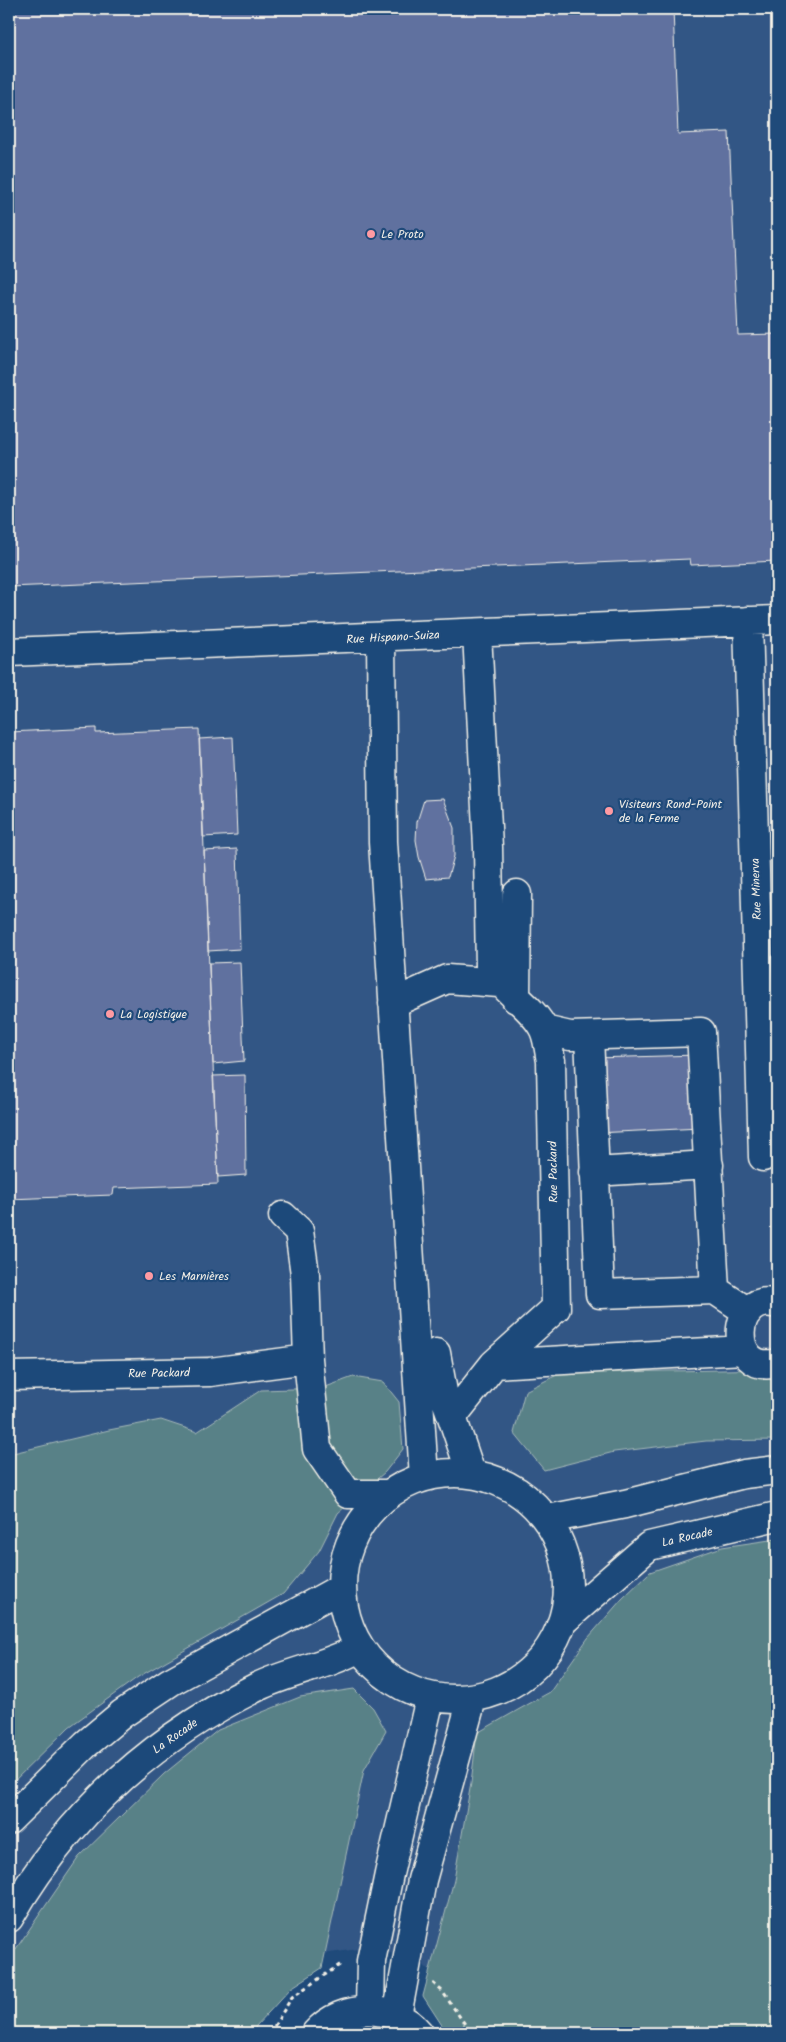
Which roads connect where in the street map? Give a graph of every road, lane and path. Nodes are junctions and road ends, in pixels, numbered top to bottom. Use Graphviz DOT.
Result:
graph roads {
  1 [pos="777,620"];
  2 [pos="748,621"];
  3 [pos="477,633"];
  4 [pos="381,638"];
  5 [pos="9,652"];
  6 [pos="517,894"];
  7 [pos="508,991"];
  8 [pos="393,1003"];
  9 [pos="544,1030"];
  10 [pos="589,1036"];
  11 [pos="763,1157"];
  12 [pos="709,1165"];
  13 [pos="594,1172"];
  14 [pos="283,1216"];
  15 [pos="715,1290"];
  16 [pos="777,1304"];
  17 [pos="748,1312"];
  18 [pos="744,1350"];
  19 [pos="436,1353"];
  20 [pos="308,1359"];
  21 [pos="777,1363"];
  22 [pos="494,1364"];
  23 [pos="9,1376"];
  24 [pos="452,1417"];
  25 [pos="777,1470"];
  26 [pos="471,1473"];
  27 [pos="424,1477"];
  28 [pos="388,1494"];
  29 [pos="777,1516"];
  30 [pos="548,1519"];
  31 [pos="341,1588"];
  32 [pos="563,1621"];
  33 [pos="359,1648"];
  34 [pos="430,1698"];
  35 [pos="472,1699"];
  36 [pos="9,1820"];
  37 [pos="31,1880"];
  38 [pos="9,1910"];
  39 [pos="9,1918"];
  40 [pos="346,1961"];
  41 [pos="428,1979"];
  42 [pos="370,2009"];
  43 [pos="397,2016"];
  44 [pos="270,2033"];
  45 [pos="316,2033"];
  46 [pos="419,2033"];
  47 [pos="471,2033"];
  1 -- 2 [label="street, Rue Hispano-Suiza"];
  2 -- 3 [label="street, Rue Hispano-Suiza"];
  2 -- 11 [label="street, Rue Minerva"];
  3 -- 4 [label="street, Rue Hispano-Suiza"];
  3 -- 7 [label="street, Rue Packard"];
  4 -- 5 [label="street, Rue Hispano-Suiza"];
  4 -- 8 [label="street"];
  6 -- 7 [label="street"];
  7 -- 8 [label="street"];
  7 -- 9 [label="street, Rue Packard"];
  8 -- 27 [label="street"];
  9 -- 10 [label="street"];
  9 -- 22 [label="street, Rue Packard"];
  10 -- 12 [label="street"];
  10 -- 13 [label="street"];
  12 -- 13 [label="street"];
  12 -- 15 [label="street"];
  13 -- 15 [label="street"];
  14 -- 20 [label="street"];
  15 -- 17 [label="street"];
  16 -- 17 [label="street"];
  17 -- 18 [label="street"];
  18 -- 21 [label="street"];
  18 -- 22 [label="street"];
  19 -- 24 [label="street"];
  20 -- 23 [label="street, Rue Packard"];
  20 -- 28 [label="street"];
  22 -- 24 [label="street, Rue Packard"];
  24 -- 26 [label="street"];
  25 -- 30 [label="street"];
  26 -- 27 [label="street"];
  26 -- 30 [label="street"];
  27 -- 28 [label="street"];
  28 -- 31 [label="street"];
  29 -- 32 [label="street, La Rocade"];
  30 -- 32 [label="street"];
  31 -- 33 [label="street"];
  31 -- 36 [label="street"];
  32 -- 35 [label="street"];
  33 -- 34 [label="street"];
  33 -- 37 [label="street, La Rocade"];
  34 -- 35 [label="street"];
  34 -- 42 [label="street"];
  35 -- 43 [label="street"];
  37 -- 38 [label="street, La Rocade"];
  37 -- 39 [label="street, La Rocade"];
  40 -- 44 [label="path"];
  41 -- 47 [label="path"];
  42 -- 43 [label="street"];
  42 -- 45 [label="street"];
  43 -- 46 [label="street"];
}
